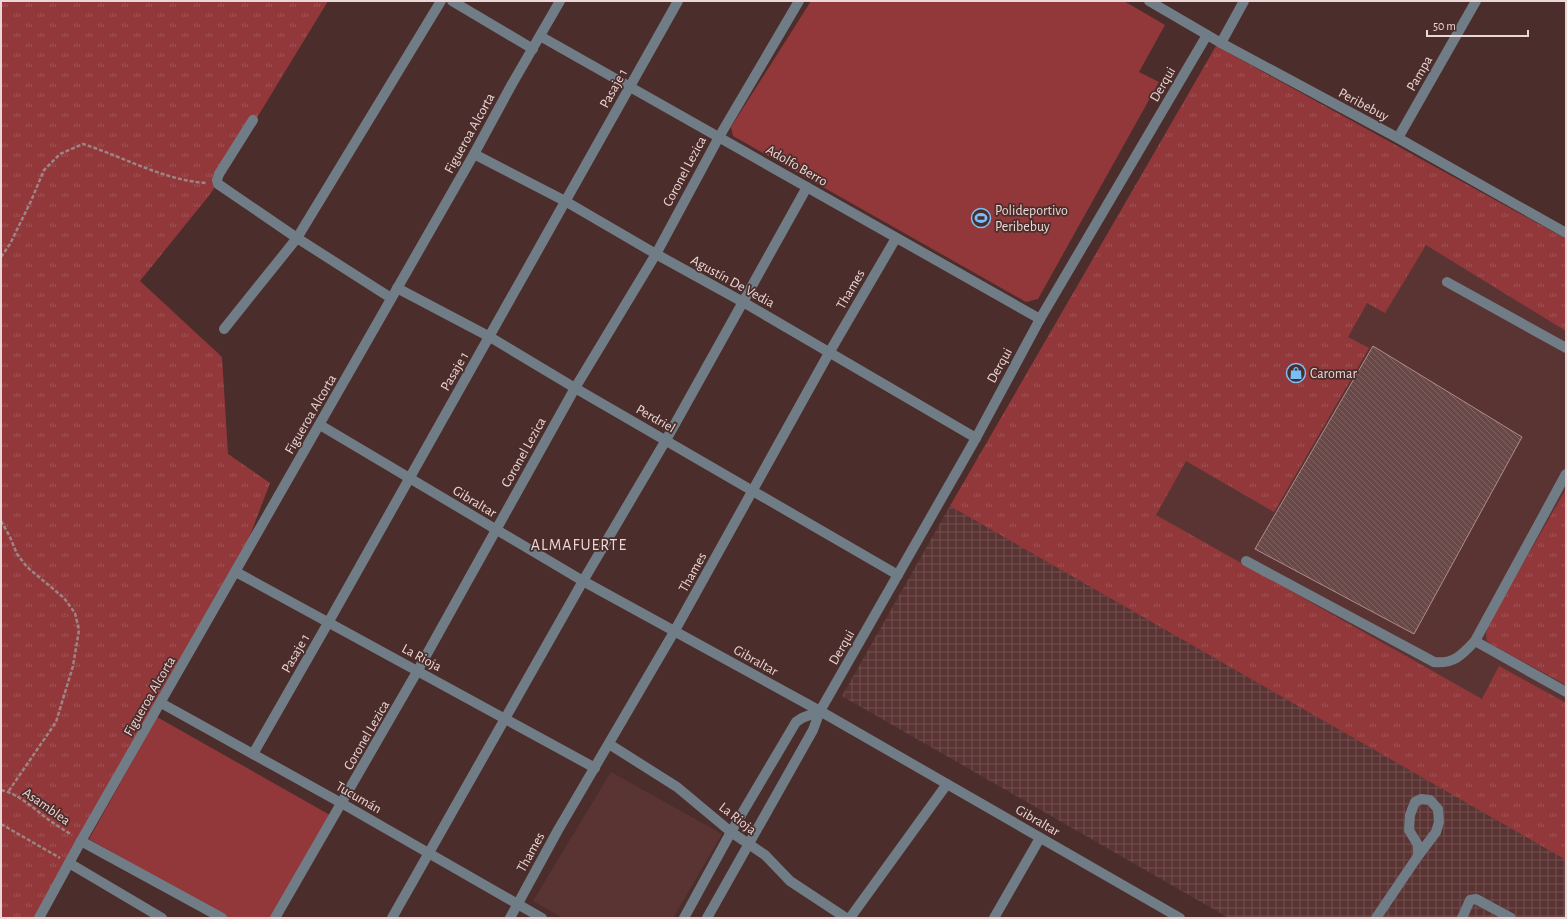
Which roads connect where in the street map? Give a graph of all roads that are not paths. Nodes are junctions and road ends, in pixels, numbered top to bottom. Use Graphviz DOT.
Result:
graph roads {
  1 [pos="441,1"];
  2 [pos="452,1"];
  3 [pos="560,1"];
  4 [pos="678,1"];
  5 [pos="799,1"];
  6 [pos="1150,1"];
  7 [pos="1244,1"];
  8 [pos="1476,1"];
  9 [pos="1207,35"];
  10 [pos="540,36"];
  11 [pos="1221,43"];
  12 [pos="533,49"];
  13 [pos="630,87"];
  14 [pos="253,120"];
  15 [pos="719,137"];
  16 [pos="1398,138"];
  17 [pos="474,154"];
  18 [pos="807,187"];
  19 [pos="565,201"];
  20 [pos="1566,233"];
  21 [pos="297,238"];
  22 [pos="896,238"];
  23 [pos="656,254"];
  24 [pos="1447,282"];
  25 [pos="398,288"];
  26 [pos="392,298"];
  27 [pos="743,302"];
  28 [pos="1040,319"];
  29 [pos="224,329"];
  30 [pos="490,337"];
  31 [pos="1566,348"];
  32 [pos="829,353"];
  33 [pos="575,388"];
  34 [pos="320,425"];
  35 [pos="976,438"];
  36 [pos="666,440"];
  37 [pos="1566,474"];
  38 [pos="409,478"];
  39 [pos="753,490"];
  40 [pos="496,530"];
  41 [pos="1246,560"];
  42 [pos="236,572"];
  43 [pos="898,575"];
  44 [pos="583,581"];
  45 [pos="328,624"];
  46 [pos="674,632"];
  47 [pos="1475,641"];
  48 [pos="418,670"];
  49 [pos="1566,692"];
  50 [pos="161,703"];
  51 [pos="820,711"];
  52 [pos="505,718"];
  53 [pos="609,744"];
  54 [pos="253,754"];
  55 [pos="595,768"];
  56 [pos="947,784"];
  57 [pos="342,804"];
  58 [pos="731,832"];
  59 [pos="1040,838"];
  60 [pos="81,841"];
  61 [pos="748,844"];
  62 [pos="428,853"];
  63 [pos="1418,856"];
  64 [pos="69,863"];
  65 [pos="517,904"];
  66 [pos="845,917"];
  67 [pos="1176,917"];
  68 [pos="39,918"];
  69 [pos="162,918"];
  70 [pos="222,918"];
  71 [pos="275,918"];
  72 [pos="392,918"];
  73 [pos="510,918"];
  74 [pos="542,918"];
  75 [pos="684,918"];
  76 [pos="707,918"];
  77 [pos="994,918"];
  78 [pos="1376,918"];
  79 [pos="1462,918"];
  80 [pos="1511,918"];
  1 -- 21 [label="street"];
  2 -- 12 [label="street"];
  3 -- 10 [label="street, Figueroa Alcorta"];
  4 -- 13 [label="street, Pasaje 1"];
  5 -- 15 [label="street, Coronel Lezica"];
  6 -- 9 [label="street, Peribebuy"];
  7 -- 11 [label="street"];
  8 -- 16 [label="street, Pampa"];
  9 -- 11 [label="street, Peribebuy"];
  9 -- 28 [label="street, Derqui"];
  10 -- 12 [label="street, Figueroa Alcorta"];
  10 -- 13 [label="street, Adolfo Berro"];
  11 -- 16 [label="street, Peribebuy"];
  12 -- 17 [label="street, Figueroa Alcorta"];
  13 -- 15 [label="street, Adolfo Berro"];
  13 -- 19 [label="street, Pasaje 1"];
  14 -- 21 [label="street"];
  15 -- 18 [label="street, Adolfo Berro"];
  15 -- 23 [label="street, Coronel Lezica"];
  16 -- 20 [label="street, Peribebuy"];
  17 -- 19 [label="street, Agustín De Vedia"];
  17 -- 25 [label="street, Figueroa Alcorta"];
  18 -- 22 [label="street, Adolfo Berro"];
  18 -- 27 [label="street"];
  19 -- 23 [label="street, Agustín De Vedia"];
  19 -- 30 [label="street, Pasaje 1"];
  21 -- 26 [label="street"];
  21 -- 29 [label="street"];
  22 -- 28 [label="street, Adolfo Berro"];
  22 -- 32 [label="street, Thames"];
  23 -- 27 [label="street, Agustín De Vedia"];
  23 -- 33 [label="street, Coronel Lezica"];
  24 -- 31 [label="street"];
  25 -- 26 [label="street, Figueroa Alcorta"];
  25 -- 30 [label="street, Perdriel"];
  26 -- 34 [label="street, Figueroa Alcorta"];
  27 -- 32 [label="street, Agustín De Vedia"];
  27 -- 36 [label="street"];
  28 -- 35 [label="street, Derqui"];
  30 -- 33 [label="street, Perdriel"];
  30 -- 38 [label="street, Pasaje 1"];
  32 -- 35 [label="street, Agustín De Vedia"];
  32 -- 39 [label="street, Thames"];
  33 -- 36 [label="street, Perdriel"];
  33 -- 40 [label="street, Coronel Lezica"];
  34 -- 38 [label="street, Gibraltar"];
  34 -- 42 [label="street, Figueroa Alcorta"];
  35 -- 43 [label="street, Derqui"];
  36 -- 39 [label="street, Perdriel"];
  36 -- 44 [label="street"];
  37 -- 47 [label="street"];
  38 -- 40 [label="street, Gibraltar"];
  38 -- 45 [label="street, Pasaje 1"];
  39 -- 43 [label="street, Perdriel"];
  39 -- 46 [label="street, Thames"];
  40 -- 44 [label="street, Gibraltar"];
  40 -- 48 [label="street, Coronel Lezica"];
  41 -- 47 [label="street"];
  42 -- 45 [label="street, La Rioja"];
  42 -- 50 [label="street, Figueroa Alcorta"];
  43 -- 51 [label="street, Derqui"];
  44 -- 46 [label="street, Gibraltar"];
  44 -- 52 [label="street"];
  45 -- 48 [label="street, La Rioja"];
  45 -- 54 [label="street, Pasaje 1"];
  46 -- 51 [label="street, Gibraltar"];
  46 -- 53 [label="street, Thames"];
  47 -- 49 [label="street"];
  48 -- 52 [label="street, La Rioja"];
  48 -- 57 [label="street, Coronel Lezica"];
  50 -- 54 [label="street, Tucumán"];
  50 -- 60 [label="street, Figueroa Alcorta"];
  51 -- 56 [label="street, Gibraltar"];
  51 -- 58 [label="street"];
  51 -- 61 [label="street, Derqui"];
  52 -- 55 [label="street, La Rioja"];
  52 -- 62 [label="street"];
  53 -- 55 [label="street, Thames"];
  53 -- 58 [label="street, La Rioja"];
  54 -- 57 [label="street, Tucumán"];
  55 -- 65 [label="street, Thames"];
  56 -- 59 [label="street, Gibraltar"];
  56 -- 66 [label="street"];
  57 -- 62 [label="street, Tucumán"];
  57 -- 71 [label="street, Coronel Lezica"];
  58 -- 61 [label="street, La Rioja"];
  58 -- 75 [label="street"];
  59 -- 67 [label="street, Gibraltar"];
  59 -- 77 [label="street"];
  60 -- 64 [label="street, Figueroa Alcorta"];
  60 -- 70 [label="street"];
  61 -- 66 [label="street, La Rioja"];
  61 -- 76 [label="street, Derqui"];
  62 -- 65 [label="street, Tucumán"];
  62 -- 72 [label="street"];
  63 -- 63 [label="street"];
  63 -- 78 [label="street"];
  64 -- 68 [label="street, Figueroa Alcorta"];
  64 -- 69 [label="street"];
  65 -- 73 [label="street, Thames"];
  65 -- 74 [label="street, Tucumán"];
  79 -- 80 [label="street"];
}
